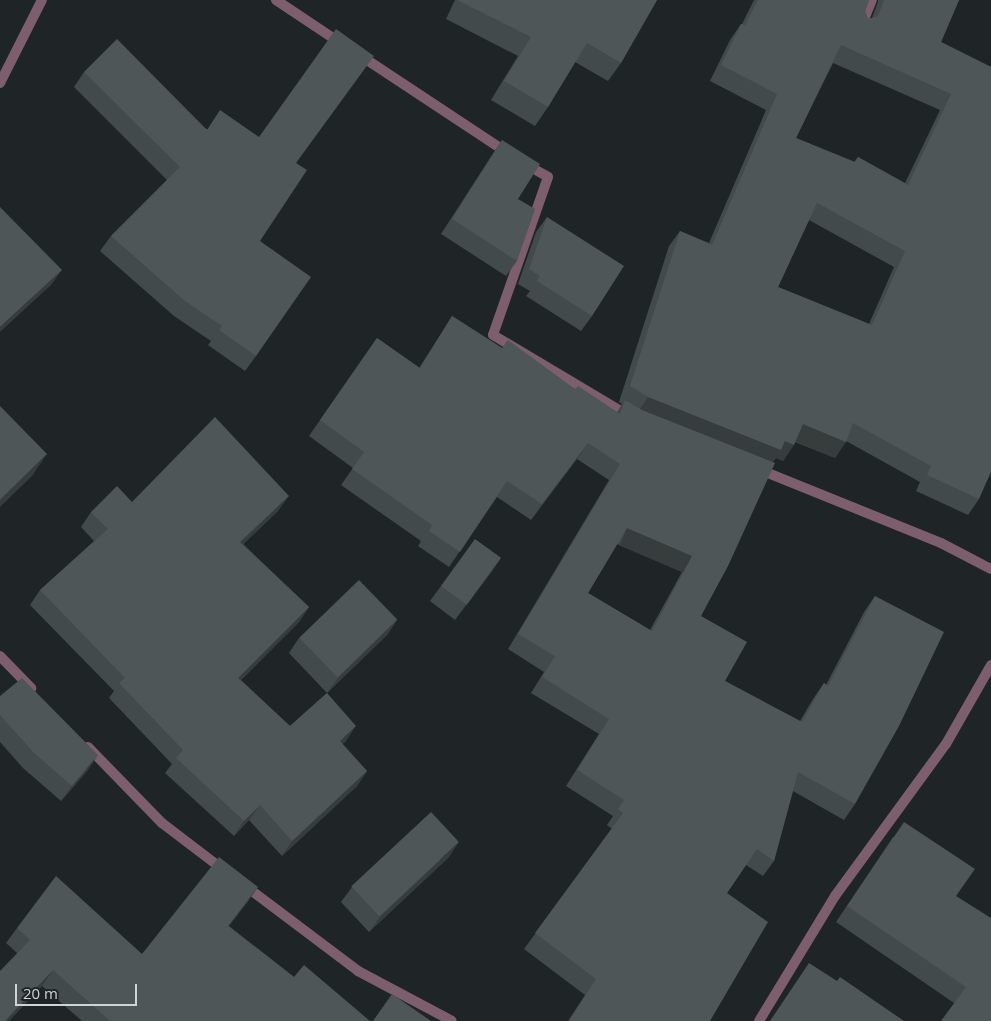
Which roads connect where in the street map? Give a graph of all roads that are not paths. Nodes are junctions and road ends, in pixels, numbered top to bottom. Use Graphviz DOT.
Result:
graph roads {
  1 [pos="42,0"];
  2 [pos="276,0"];
  3 [pos="872,0"];
  4 [pos="860,29"];
  5 [pos="0,83"];
  6 [pos="644,423"];
  7 [pos="745,463"];
  8 [pos="991,569"];
  9 [pos="0,656"];
  10 [pos="991,665"];
  11 [pos="40,698"];
  12 [pos="81,740"];
  13 [pos="452,1021"];
  14 [pos="758,1021"];
  1 -- 5 [label="street"];
  2 -- 6 [label="street"];
  3 -- 4 [label="street"];
  7 -- 8 [label="street"];
  9 -- 11 [label="street"];
  10 -- 14 [label="street"];
  12 -- 13 [label="street"];
}
